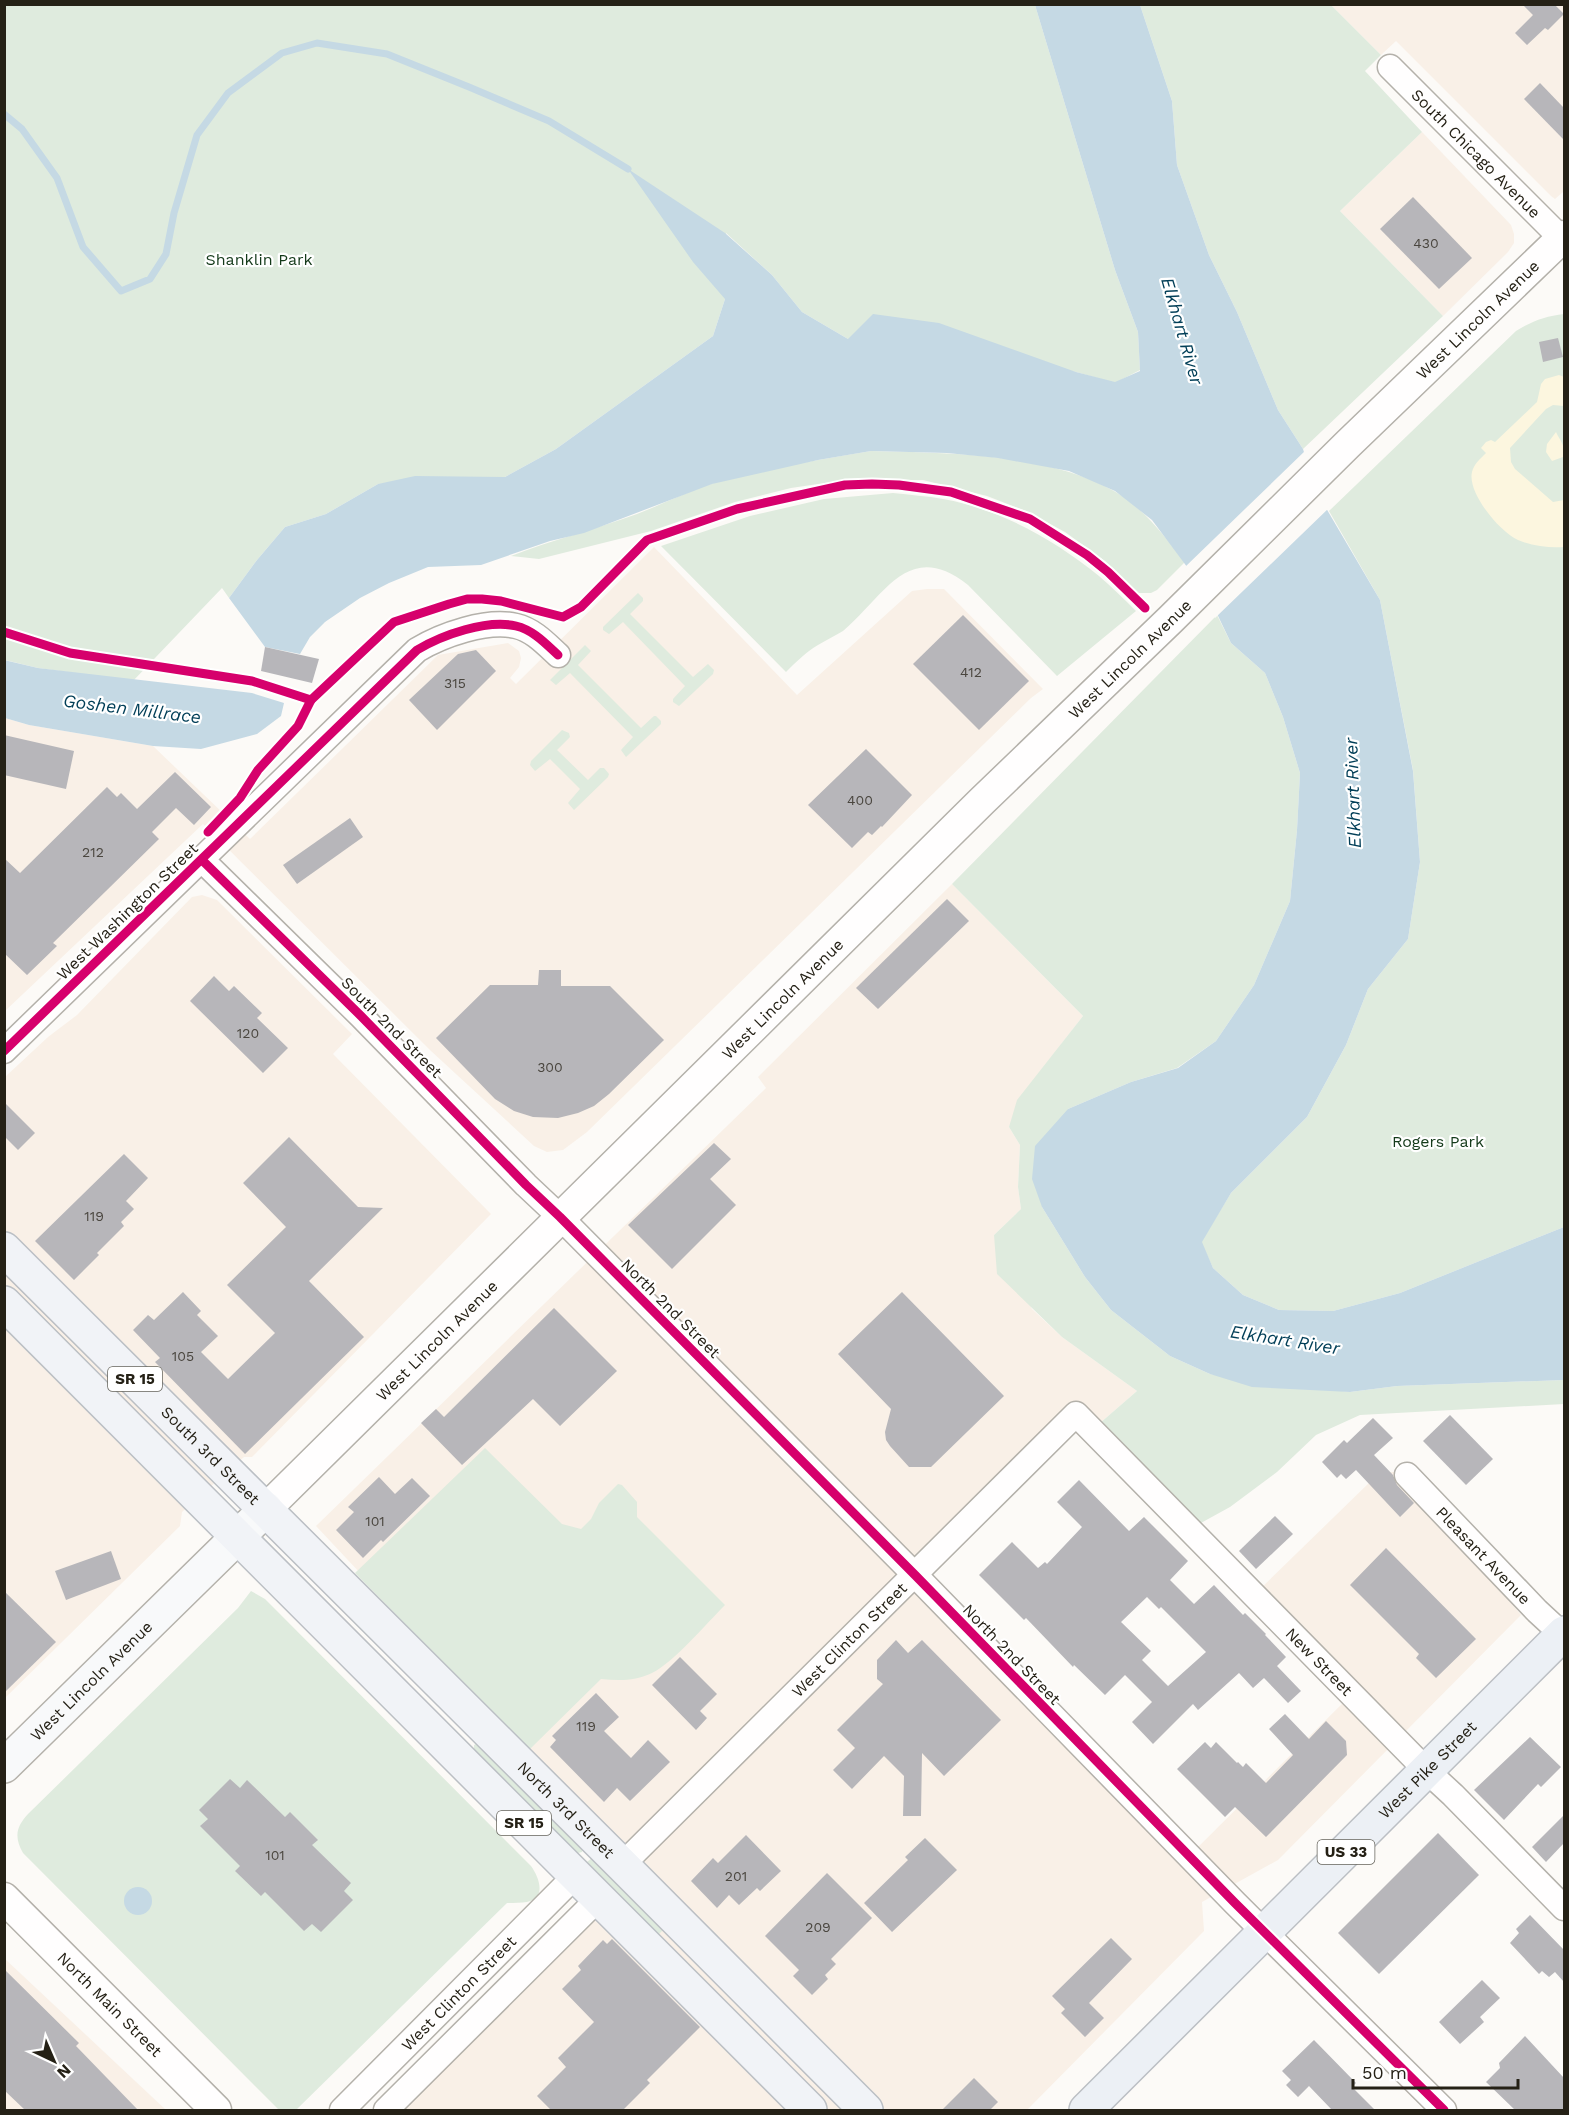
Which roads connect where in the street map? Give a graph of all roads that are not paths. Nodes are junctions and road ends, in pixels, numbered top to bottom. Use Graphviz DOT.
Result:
graph roads {
  1 [pos="1390,67"];
  2 [pos="1564,239"];
  3 [pos="558,655"];
  4 [pos="202,860"];
  5 [pos="4,1051"];
  6 [pos="560,1217"];
  7 [pos="4,1249"];
  8 [pos="4,1303"];
  9 [pos="1076,1414"];
  10 [pos="1407,1475"];
  11 [pos="266,1509"];
  12 [pos="238,1537"];
  13 [pos="915,1575"];
  14 [pos="1564,1634"];
  15 [pos="4,1766"];
  16 [pos="1427,1771"];
  17 [pos="622,1864"];
  18 [pos="576,1875"];
  19 [pos="4,1898"];
  20 [pos="599,1898"];
  21 [pos="1564,1908"];
  22 [pos="1265,1932"];
  23 [pos="216,2110"];
  24 [pos="342,2110"];
  25 [pos="386,2110"];
  26 [pos="810,2110"];
  27 [pos="866,2110"];
  28 [pos="1086,2110"];
  29 [pos="1444,2110"];
  1 -- 2 [label="street, South Chicago Avenue"];
  2 -- 6 [label="street, West Lincoln Avenue"];
  3 -- 4 [label="street, West Washington Street"];
  4 -- 5 [label="street, West Washington Street"];
  4 -- 6 [label="street, South 2nd Street"];
  6 -- 11 [label="street, West Lincoln Avenue"];
  6 -- 13 [label="street, North 2nd Street"];
  7 -- 11 [label="main road, South 3rd Street / SR 15"];
  8 -- 12 [label="main road, SR 15"];
  9 -- 13 [label="street, West Clinton Street"];
  9 -- 16 [label="street, New Street"];
  10 -- 14 [label="street, Pleasant Avenue"];
  11 -- 12 [label="main road, West Lincoln Avenue"];
  11 -- 17 [label="main road, North 3rd Street / SR 15"];
  12 -- 15 [label="main road, West Lincoln Avenue"];
  12 -- 18 [label="main road, SR 15"];
  13 -- 17 [label="street, West Clinton Street"];
  13 -- 22 [label="street, North 2nd Street"];
  14 -- 16 [label="highway, West Pike Street / US 33"];
  16 -- 21 [label="street, New Street"];
  16 -- 22 [label="highway, West Pike Street / US 33"];
  17 -- 27 [label="main road, North 3rd Street / SR 15"];
  18 -- 20 [label="main road, SR 15"];
  18 -- 24 [label="street, West Clinton Street"];
  19 -- 23 [label="street, North Main Street"];
  20 -- 25 [label="street, West Clinton Street"];
  20 -- 26 [label="main road, SR 15"];
  22 -- 28 [label="highway, West Pike Street / US 33"];
  22 -- 29 [label="street, North 2nd Street"];
}
